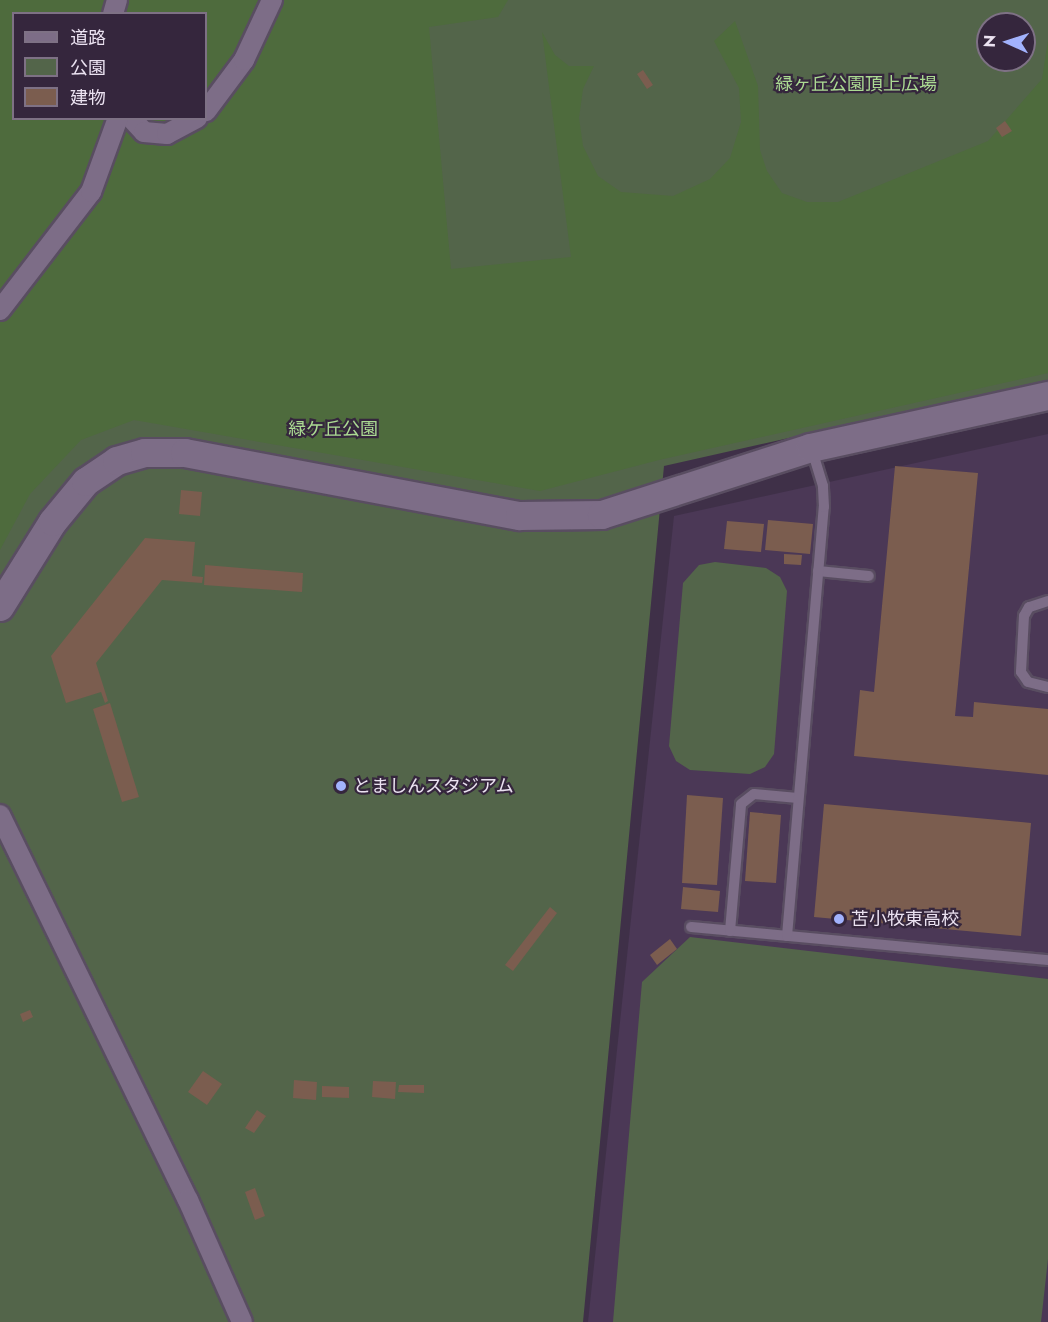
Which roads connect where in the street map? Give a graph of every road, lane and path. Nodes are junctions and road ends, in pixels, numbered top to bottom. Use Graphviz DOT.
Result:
graph roads {
  1 [pos="272,0"];
  2 [pos="207,110"];
  3 [pos="117,120"];
  4 [pos="133,120"];
  5 [pos="193,120"];
  6 [pos="0,310"];
  7 [pos="1048,396"];
  8 [pos="811,448"];
  9 [pos="818,571"];
  10 [pos="870,576"];
  11 [pos="1048,601"];
  12 [pos="0,607"];
  13 [pos="1048,687"];
  14 [pos="798,798"];
  15 [pos="0,815"];
  16 [pos="691,927"];
  17 [pos="730,931"];
  18 [pos="787,936"];
  19 [pos="1048,960"];
  20 [pos="242,1322"];
  1 -- 2 [label="street"];
  3 -- 6 [label="street"];
  4 -- 5 [label="street"];
  7 -- 8 [label="street"];
  8 -- 9 [label="lane"];
  8 -- 12 [label="street"];
  9 -- 10 [label="lane"];
  9 -- 14 [label="lane"];
  11 -- 13 [label="lane"];
  14 -- 17 [label="lane"];
  14 -- 18 [label="lane"];
  15 -- 20 [label="street"];
  16 -- 17 [label="lane"];
  17 -- 18 [label="lane"];
  18 -- 19 [label="lane"];
}
